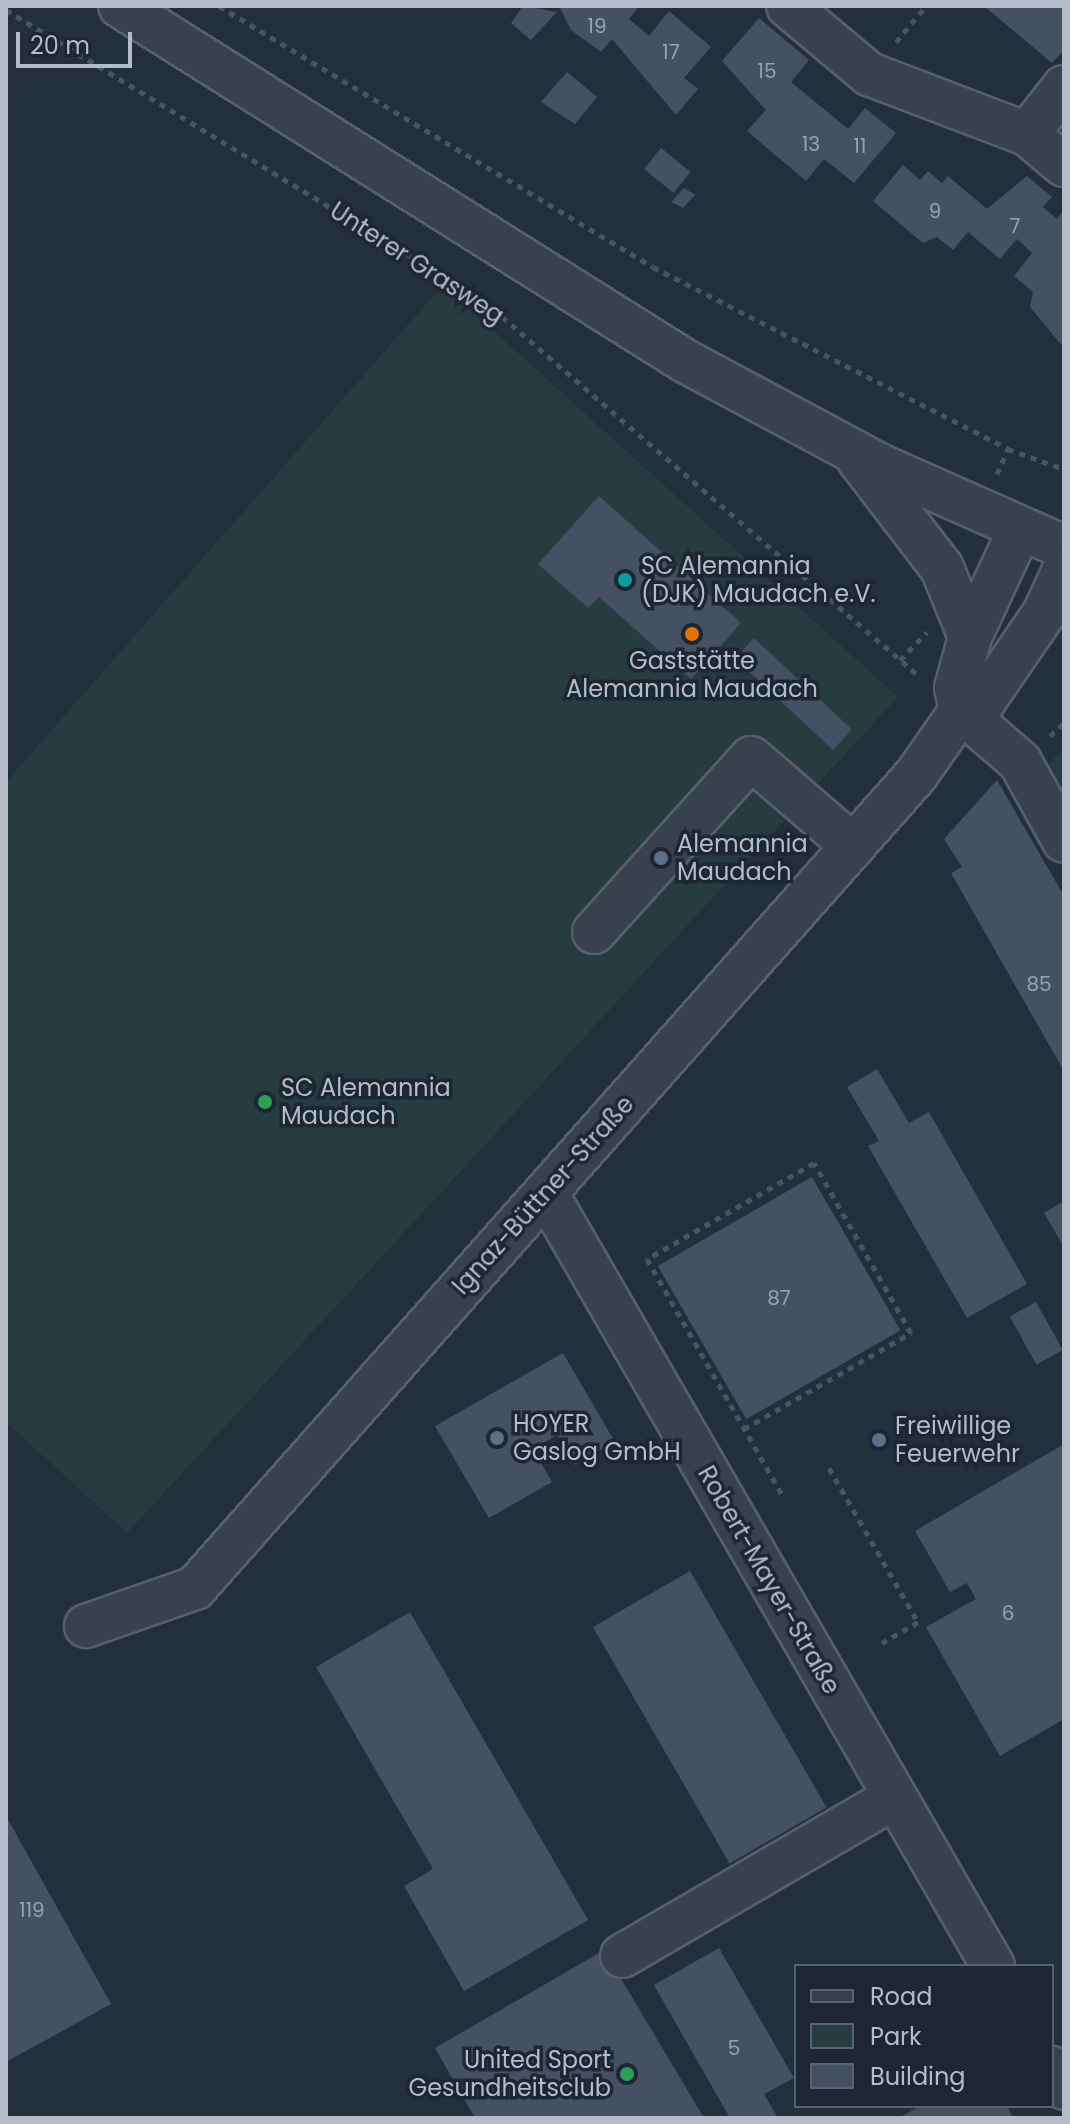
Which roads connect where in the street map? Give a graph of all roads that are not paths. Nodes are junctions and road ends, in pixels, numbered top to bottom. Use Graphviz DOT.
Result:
graph roads {
  1 [pos="120,6"];
  2 [pos="788,6"];
  3 [pos="1064,87"];
  4 [pos="1027,134"];
  5 [pos="1064,165"];
  6 [pos="852,451"];
  7 [pos="1020,529"];
  8 [pos="1064,547"];
  9 [pos="1064,570"];
  10 [pos="970,637"];
  11 [pos="961,711"];
  12 [pos="1064,841"];
  13 [pos="853,846"];
  14 [pos="594,932"];
  15 [pos="546,1193"];
  16 [pos="86,1626"];
  17 [pos="895,1797"];
  18 [pos="622,1956"];
  19 [pos="992,1964"];
  1 -- 6 [label="street"];
  2 -- 4 [label="street"];
  3 -- 4 [label="street"];
  4 -- 5 [label="street"];
  6 -- 7 [label="street"];
  6 -- 10 [label="street"];
  7 -- 8 [label="street"];
  7 -- 10 [label="street"];
  9 -- 11 [label="street, Ignaz-Büttner-Straße"];
  10 -- 11 [label="street"];
  11 -- 12 [label="street"];
  11 -- 13 [label="street, Ignaz-Büttner-Straße"];
  13 -- 14 [label="street"];
  13 -- 15 [label="street, Ignaz-Büttner-Straße"];
  15 -- 16 [label="street, Ignaz-Büttner-Straße"];
  15 -- 17 [label="street, Robert-Mayer-Straße"];
  17 -- 18 [label="street"];
  17 -- 19 [label="street, Robert-Mayer-Straße"];
}
